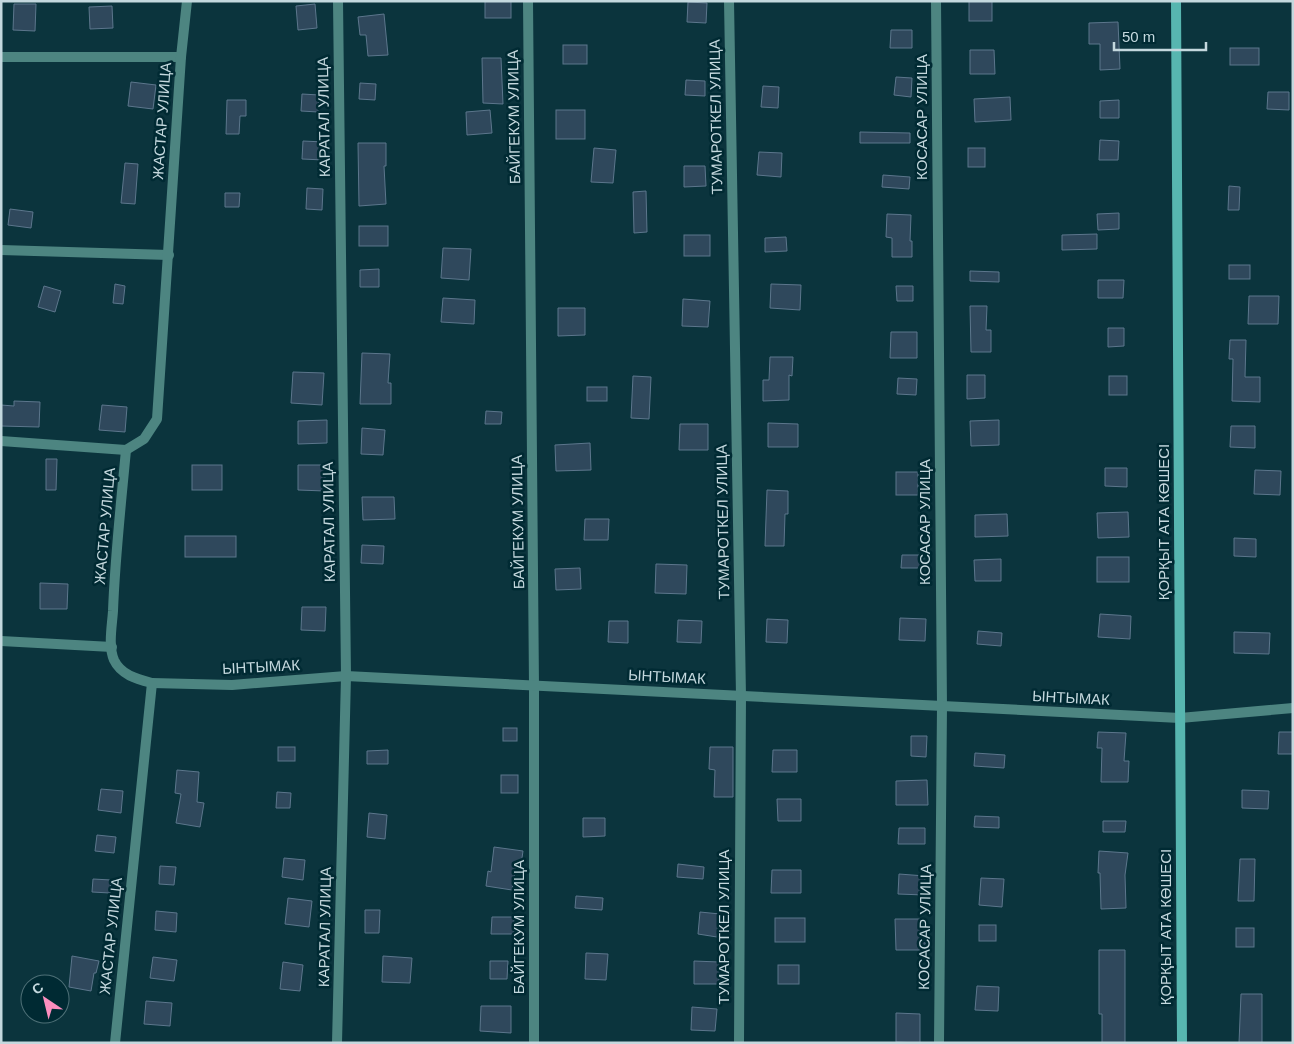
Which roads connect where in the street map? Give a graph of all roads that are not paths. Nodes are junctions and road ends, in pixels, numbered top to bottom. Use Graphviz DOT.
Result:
graph roads {
  1 [pos="187,1"];
  2 [pos="338,1"];
  3 [pos="528,1"];
  4 [pos="729,1"];
  5 [pos="936,1"];
  6 [pos="1176,1"];
  7 [pos="181,57"];
  8 [pos="1,58"];
  9 [pos="1,250"];
  10 [pos="169,256"];
  11 [pos="1,441"];
  12 [pos="126,450"];
  13 [pos="1,641"];
  14 [pos="112,647"];
  15 [pos="346,676"];
  16 [pos="152,683"];
  17 [pos="534,686"];
  18 [pos="741,696"];
  19 [pos="942,706"];
  20 [pos="1293,708"];
  21 [pos="1180,718"];
  22 [pos="115,1043"];
  23 [pos="337,1043"];
  24 [pos="534,1043"];
  25 [pos="739,1043"];
  26 [pos="939,1043"];
  27 [pos="1182,1043"];
  1 -- 7 [label="street, ЖАСТАР УЛИЦА"];
  2 -- 15 [label="street, КАРАТАЛ УЛИЦА"];
  3 -- 17 [label="street, БАЙГЕКУМ УЛИЦА"];
  4 -- 18 [label="street, ТУМАРОТКЕЛ УЛИЦА"];
  5 -- 19 [label="street, КОСАСАР УЛИЦА"];
  6 -- 21 [label="main road, ҚОРҚЫТ АТА КӨШЕСІ"];
  7 -- 8 [label="street"];
  7 -- 10 [label="street, ЖАСТАР УЛИЦА"];
  9 -- 10 [label="street"];
  10 -- 12 [label="street, ЖАСТАР УЛИЦА"];
  11 -- 12 [label="street"];
  12 -- 14 [label="street, ЖАСТАР УЛИЦА"];
  13 -- 14 [label="street"];
  14 -- 16 [label="street, ЖАСТАР УЛИЦА"];
  15 -- 16 [label="street, ЫНТЫМАК"];
  15 -- 17 [label="street, ЫНТЫМАК"];
  15 -- 23 [label="street, КАРАТАЛ УЛИЦА"];
  16 -- 22 [label="street, ЖАСТАР УЛИЦА"];
  17 -- 18 [label="street, ЫНТЫМАК"];
  17 -- 24 [label="street, БАЙГЕКУМ УЛИЦА"];
  18 -- 19 [label="street, ЫНТЫМАК"];
  18 -- 25 [label="street, ТУМАРОТКЕЛ УЛИЦА"];
  19 -- 21 [label="street, ЫНТЫМАК"];
  19 -- 26 [label="street, КОСАСАР УЛИЦА"];
  20 -- 21 [label="street, ЫНТЫМАК"];
  21 -- 27 [label="main road, ҚОРҚЫТ АТА КӨШЕСІ"];
}
